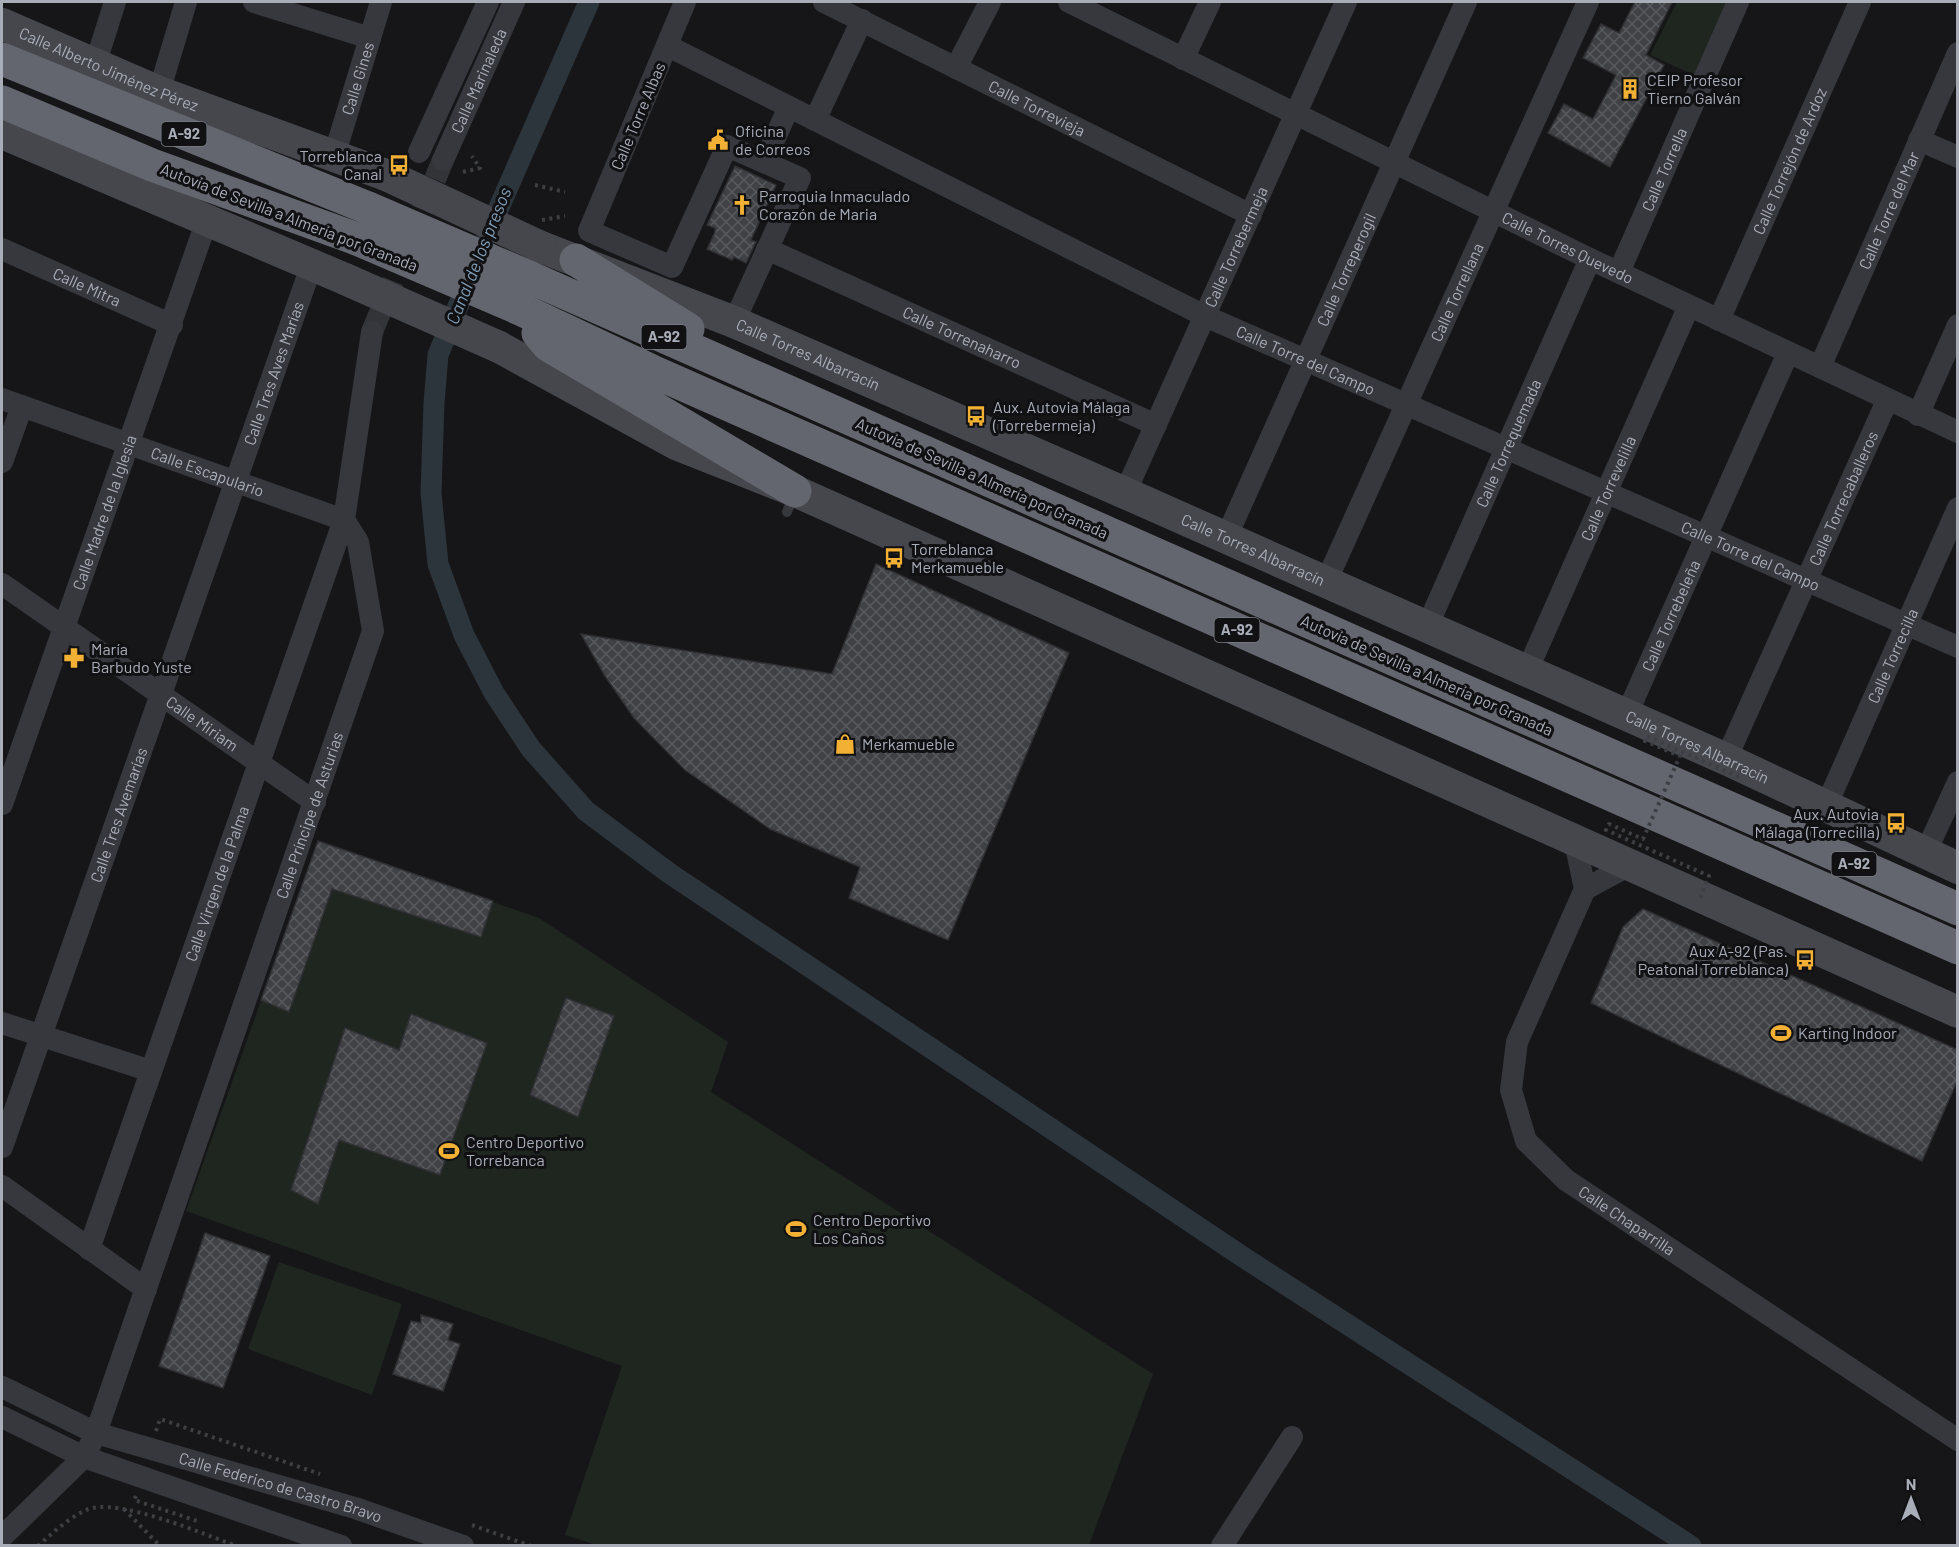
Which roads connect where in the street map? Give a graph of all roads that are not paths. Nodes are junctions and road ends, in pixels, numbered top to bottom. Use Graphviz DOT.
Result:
graph roads {
  1 [pos="115,2"];
  2 [pos="186,2"];
  3 [pos="254,2"];
  4 [pos="381,2"];
  5 [pos="488,2"];
  6 [pos="514,2"];
  7 [pos="685,2"];
  8 [pos="824,2"];
  9 [pos="990,2"];
  10 [pos="1069,2"];
  11 [pos="1210,2"];
  12 [pos="1346,2"];
  13 [pos="1466,2"];
  14 [pos="1587,2"];
  15 [pos="1738,2"];
  16 [pos="1860,2"];
  17 [pos="862,20"];
  18 [pos="2,24"];
  19 [pos="370,38"];
  20 [pos="668,46"];
  21 [pos="1958,53"];
  22 [pos="1183,58"];
  23 [pos="2,59"];
  24 [pos="94,65"];
  25 [pos="956,68"];
  26 [pos="159,92"];
  27 [pos="2,102"];
  28 [pos="789,107"];
  29 [pos="1296,113"];
  30 [pos="815,120"];
  31 [pos="3,137"];
  32 [pos="1919,140"];
  33 [pos="419,152"];
  34 [pos="334,156"];
  35 [pos="1958,156"];
  36 [pos="443,160"];
  37 [pos="765,162"];
  38 [pos="1394,164"];
  39 [pos="1493,212"];
  40 [pos="1251,214"];
  41 [pos="207,220"];
  42 [pos="541,247"];
  43 [pos="2,249"];
  44 [pos="767,249"];
  45 [pos="1590,259"];
  46 [pos="576,260"];
  47 [pos="312,264"];
  48 [pos="1619,272"];
  49 [pos="1689,306"];
  50 [pos="518,308"];
  51 [pos="1205,316"];
  52 [pos="1719,320"];
  53 [pos="734,322"];
  54 [pos="172,325"];
  55 [pos="1958,325"];
  56 [pos="372,332"];
  57 [pos="1788,353"];
  58 [pos="1306,361"];
  59 [pos="1820,368"];
  60 [pos="799,397"];
  61 [pos="1887,401"];
  62 [pos="12,403"];
  63 [pos="1407,405"];
  64 [pos="1918,415"];
  65 [pos="1156,426"];
  66 [pos="1958,432"];
  67 [pos="128,444"];
  68 [pos="1506,448"];
  69 [pos="2,462"];
  70 [pos="236,482"];
  71 [pos="1125,493"];
  72 [pos="1605,493"];
  73 [pos="791,502"];
  74 [pos="1958,508"];
  75 [pos="344,520"];
  76 [pos="1706,537"];
  77 [pos="1226,538"];
  78 [pos="1807,581"];
  79 [pos="1326,582"];
  80 [pos="2,584"];
  81 [pos="1907,625"];
  82 [pos="64,627"];
  83 [pos="1427,627"];
  84 [pos="1958,648"];
  85 [pos="1527,671"];
  86 [pos="160,694"];
  87 [pos="1626,716"];
  88 [pos="259,762"];
  89 [pos="1735,763"];
  90 [pos="1958,782"];
  91 [pos="315,802"];
  92 [pos="2,804"];
  93 [pos="1827,804"];
  94 [pos="1575,842"];
  95 [pos="1925,854"];
  96 [pos="1628,866"];
  97 [pos="1958,868"];
  98 [pos="1585,889"];
  99 [pos="1911,889"];
  100 [pos="1958,903"];
  101 [pos="1958,909"];
  102 [pos="1958,948"];
  103 [pos="1958,1012"];
  104 [pos="2,1023"];
  105 [pos="40,1035"];
  106 [pos="151,1071"];
  107 [pos="2,1147"];
  108 [pos="2,1186"];
  109 [pos="89,1249"];
  110 [pos="146,1289"];
  111 [pos="2,1387"];
  112 [pos="2,1417"];
  113 [pos="96,1433"];
  114 [pos="1292,1437"];
  115 [pos="1958,1440"];
  116 [pos="84,1457"];
  117 [pos="2,1537"];
  118 [pos="341,1545"];
  119 [pos="463,1545"];
  120 [pos="1221,1545"];
  1 -- 24 [label="street"];
  2 -- 26 [label="street"];
  3 -- 19 [label="street"];
  4 -- 19 [label="street, Calle Gines"];
  5 -- 33 [label="street, Calle Marinaleda"];
  6 -- 36 [label="street, Calle Marinaleda"];
  7 -- 20 [label="street, Calle Torre Albas"];
  8 -- 17 [label="street, Calle Torrevieja"];
  9 -- 25 [label="street"];
  10 -- 22 [label="street, Calle Torres Quevedo"];
  11 -- 22 [label="street"];
  12 -- 29 [label="street, Calle Torrebermeja"];
  13 -- 38 [label="street, Calle Torreperogil"];
  14 -- 39 [label="street, Calle Torrellana"];
  15 -- 48 [label="street, Calle Torrella"];
  16 -- 52 [label="street, Calle Torrejón de Ardoz"];
  17 -- 25 [label="street, Calle Torrevieja"];
  17 -- 30 [label="street"];
  18 -- 24 [label="street, Calle Alberto Jiménez Pérez"];
  19 -- 34 [label="street, Calle Gines"];
  20 -- 28 [label="street, Calle Torre del Campo"];
  20 -- 37 [label="street, Calle Torre Albas"];
  21 -- 32 [label="street, Calle Torre del Mar"];
  22 -- 29 [label="street, Calle Torres Quevedo"];
  23 -- 60 [label="highway, Autovía de Sevilla a Almería por Granada / A-92, bridge"];
  24 -- 26 [label="street, Calle Alberto Jiménez Pérez"];
  25 -- 40 [label="street, Calle Torrevieja"];
  26 -- 34 [label="street, Calle Alberto Jiménez Pérez"];
  27 -- 50 [label="highway, Autovía de Sevilla a Almería por Granada / A-92, bridge"];
  28 -- 30 [label="street, Calle Torre del Campo"];
  28 -- 37 [label="street"];
  29 -- 38 [label="street, Calle Torres Quevedo"];
  29 -- 40 [label="street, Calle Torrebermeja"];
  30 -- 51 [label="street, Calle Torre del Campo"];
  31 -- 41 [label="street"];
  32 -- 35 [label="street"];
  32 -- 59 [label="street, Calle Torre del Mar"];
  34 -- 42 [label="street, Calle Alberto Jiménez Pérez, bridge"];
  37 -- 44 [label="street"];
  38 -- 39 [label="street, Calle Torres Quevedo"];
  38 -- 58 [label="street, Calle Torreperogil"];
  39 -- 45 [label="street, Calle Torres Quevedo"];
  39 -- 63 [label="street, Calle Torrellana"];
  40 -- 51 [label="street, Calle Torrebermeja"];
  41 -- 47 [label="street"];
  41 -- 54 [label="street, Calle Madre de la Iglesia"];
  42 -- 46 [label="street, Calle Torres Albarracín"];
  43 -- 54 [label="street, Calle Mitra"];
  44 -- 53 [label="street"];
  44 -- 65 [label="street, Calle Torrenaharro"];
  45 -- 48 [label="street, Calle Torres Quevedo"];
  45 -- 68 [label="street, Calle Torrequemada"];
  46 -- 53 [label="street, Calle Torres Albarracín"];
  46 -- 60 [label="highway"];
  47 -- 70 [label="street, Calle Tres Aves Marías"];
  47 -- 73 [label="street, bridge"];
  48 -- 49 [label="street, Calle Torres Quevedo"];
  49 -- 52 [label="street, Calle Torres Quevedo"];
  49 -- 72 [label="street, Calle Torrevelilla"];
  50 -- 73 [label="highway"];
  50 -- 102 [label="highway, Autovía de Sevilla a Almería por Granada / A-92"];
  51 -- 58 [label="street, Calle Torre del Campo"];
  51 -- 65 [label="street, Calle Torrebermeja"];
  52 -- 57 [label="street, Calle Torres Quevedo"];
  53 -- 71 [label="street, Calle Torres Albarracín"];
  54 -- 67 [label="street, Calle Madre de la Iglesia"];
  55 -- 64 [label="street"];
  56 -- 75 [label="street"];
  57 -- 59 [label="street, Calle Torres Quevedo"];
  57 -- 76 [label="street, Calle Torrebeleña"];
  58 -- 63 [label="street, Calle Torre del Campo"];
  58 -- 77 [label="street, Calle Torreperogil"];
  59 -- 61 [label="street, Calle Torres Quevedo"];
  60 -- 99 [label="highway, Autovía de Sevilla a Almería por Granada / A-92"];
  61 -- 64 [label="street, Calle Torres Quevedo"];
  61 -- 78 [label="street, Calle Torrecaballeros"];
  62 -- 67 [label="street, Calle Escapulario"];
  62 -- 69 [label="street"];
  63 -- 68 [label="street, Calle Torre del Campo"];
  63 -- 79 [label="street, Calle Torrellana"];
  64 -- 66 [label="street, Calle Torres Quevedo"];
  65 -- 71 [label="street, Calle Torrebermeja"];
  67 -- 70 [label="street, Calle Escapulario"];
  67 -- 82 [label="street, Calle Madre de la Iglesia"];
  68 -- 72 [label="street, Calle Torre del Campo"];
  68 -- 83 [label="street, Calle Torrequemada"];
  70 -- 75 [label="street, Calle Escapulario"];
  70 -- 86 [label="street, Calle Tres Avemarías"];
  71 -- 77 [label="street, Calle Torres Albarracín"];
  72 -- 76 [label="street, Calle Torre del Campo"];
  72 -- 85 [label="street, Calle Torrevelilla"];
  73 -- 94 [label="street"];
  74 -- 81 [label="street, Calle Torrecilla"];
  75 -- 88 [label="street, Calle Virgen de la Palma"];
  75 -- 91 [label="street, Calle Príncipe de Asturias"];
  76 -- 78 [label="street, Calle Torre del Campo"];
  76 -- 87 [label="street, Calle Torrebeleña"];
  77 -- 79 [label="street, Calle Torres Albarracín"];
  78 -- 81 [label="street, Calle Torre del Campo"];
  78 -- 89 [label="street, Calle Torrecaballeros"];
  79 -- 83 [label="street, Calle Torres Albarracín"];
  80 -- 82 [label="street, Calle Miriam"];
  81 -- 84 [label="street, Calle Torre del Campo"];
  81 -- 93 [label="street, Calle Torrecilla"];
  82 -- 86 [label="street, Calle Miriam"];
  82 -- 92 [label="street, Calle Madre de la Iglesia"];
  83 -- 85 [label="street, Calle Torres Albarracín"];
  85 -- 87 [label="street, Calle Torres Albarracín"];
  86 -- 88 [label="street, Calle Miriam"];
  86 -- 105 [label="street, Calle Tres Avemarías"];
  87 -- 89 [label="street, Calle Torres Albarracín"];
  88 -- 91 [label="street, Calle Miriam"];
  88 -- 106 [label="street, Calle Virgen de la Palma"];
  89 -- 93 [label="street, Calle Torres Albarracín"];
  90 -- 95 [label="street"];
  91 -- 110 [label="street, Calle Príncipe de Asturias"];
  93 -- 95 [label="street, Calle Torres Albarracín"];
  94 -- 96 [label="street"];
  94 -- 98 [label="street"];
  95 -- 97 [label="street, Calle Torres Albarracín"];
  96 -- 98 [label="street"];
  96 -- 103 [label="street"];
  98 -- 115 [label="street, Calle Chaparrilla"];
  99 -- 100 [label="highway"];
  99 -- 101 [label="highway, Autovía de Sevilla a Almería por Granada / A-92"];
  104 -- 105 [label="street"];
  105 -- 106 [label="street"];
  105 -- 107 [label="street, Calle Tres Avemarías"];
  106 -- 109 [label="street, Calle Virgen de la Palma"];
  108 -- 109 [label="street"];
  109 -- 110 [label="street"];
  110 -- 113 [label="street, Calle Príncipe de Asturias"];
  111 -- 113 [label="street, Calle Federico de Castro Bravo"];
  112 -- 116 [label="street"];
  113 -- 116 [label="street, Calle Príncipe de Asturias"];
  113 -- 119 [label="street, Calle Federico de Castro Bravo"];
  114 -- 120 [label="street"];
  116 -- 117 [label="street, Calle Príncipe de Asturias"];
  116 -- 118 [label="street"];
}
